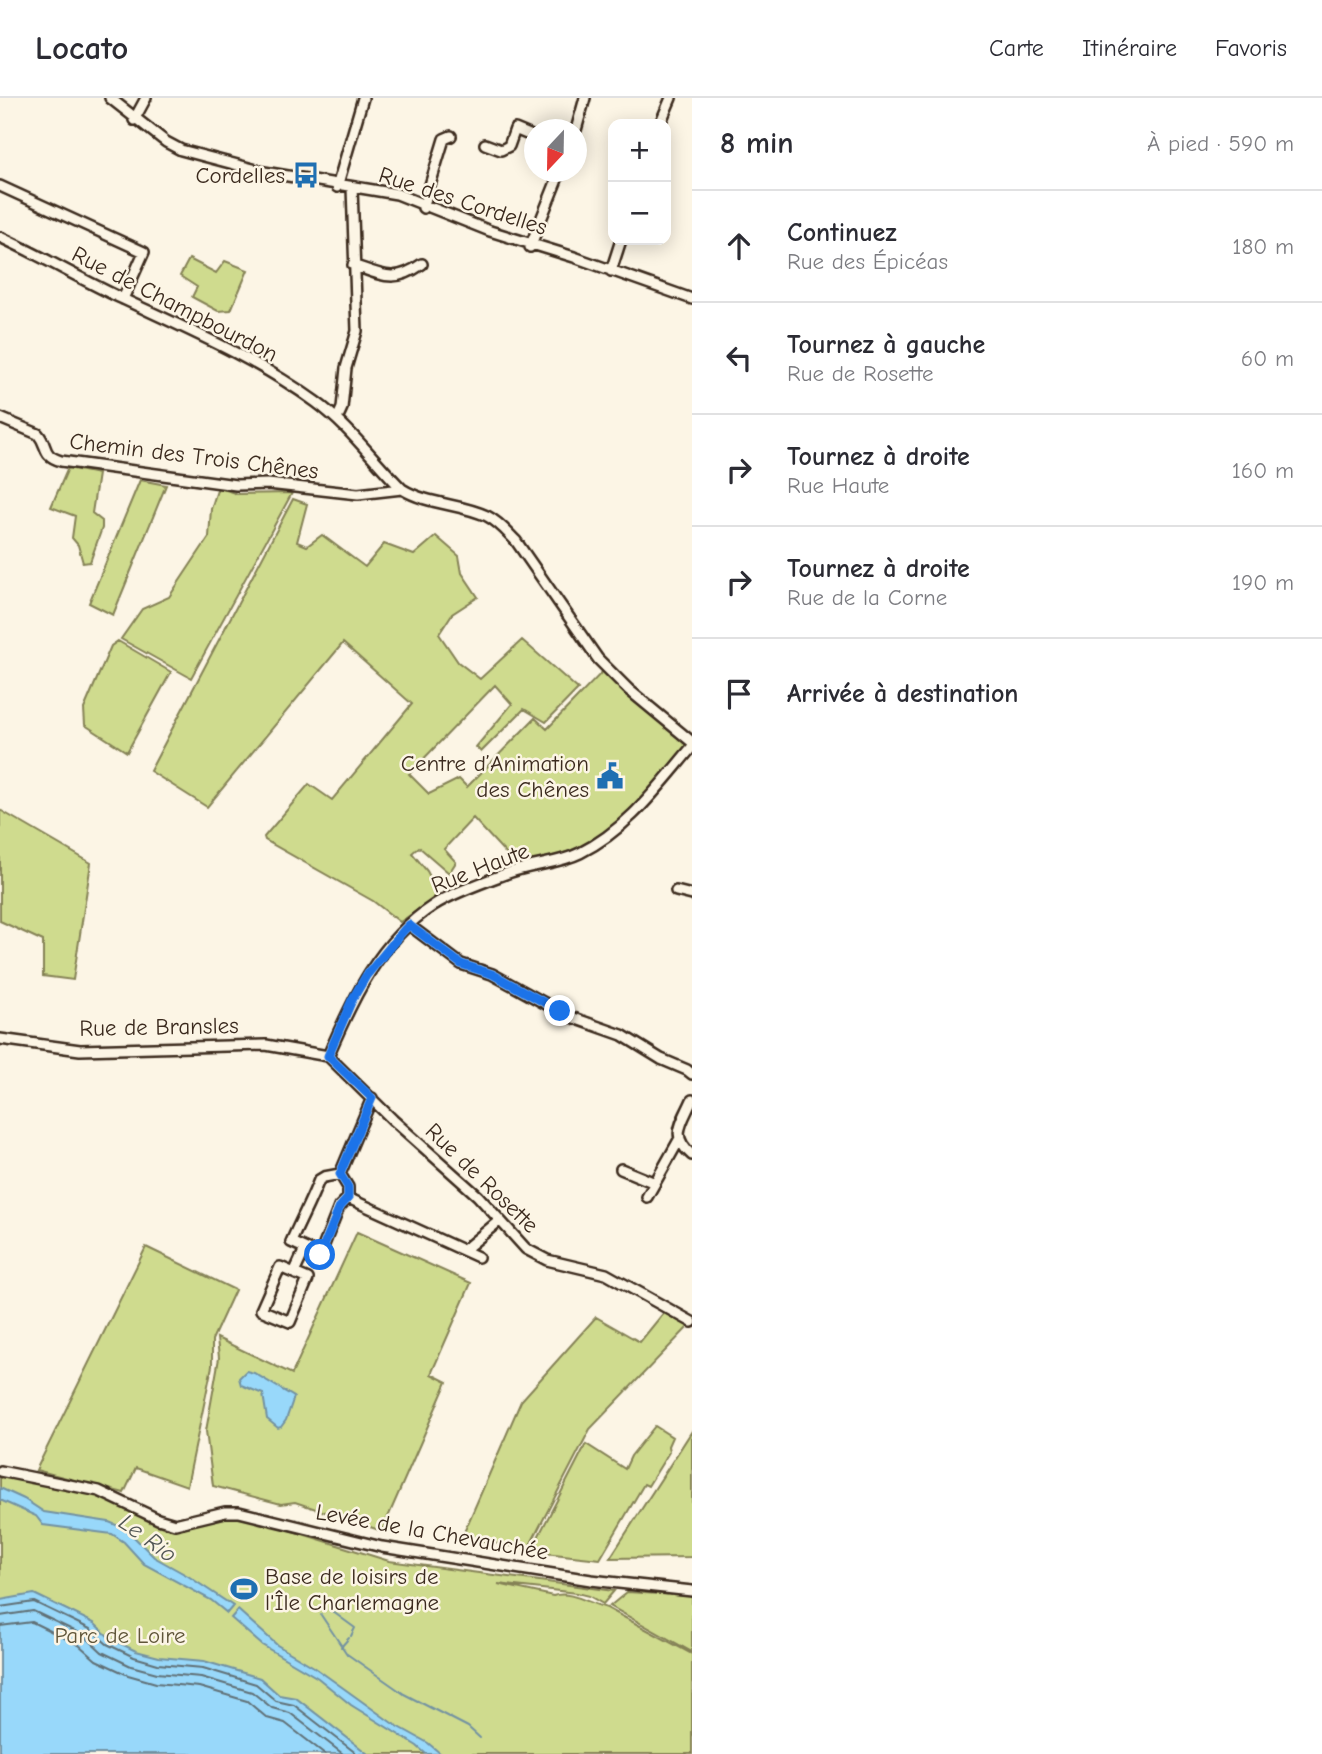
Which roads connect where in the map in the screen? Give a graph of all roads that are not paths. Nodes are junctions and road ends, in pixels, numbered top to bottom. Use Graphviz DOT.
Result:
graph roads {
  1 [pos="110,98"];
  2 [pos="146,98"];
  3 [pos="363,98"];
  4 [pos="585,98"];
  5 [pos="671,98"];
  6 [pos="579,119"];
  7 [pos="662,119"];
  8 [pos="134,120"];
  9 [pos="524,133"];
  10 [pos="451,136"];
  11 [pos="485,144"];
  12 [pos="556,182"];
  13 [pos="0,186"];
  14 [pos="337,186"];
  15 [pos="352,187"];
  16 [pos="424,206"];
  17 [pos="0,237"];
  18 [pos="531,245"];
  19 [pos="619,245"];
  20 [pos="422,264"];
  21 [pos="354,265"];
  22 [pos="611,271"];
  23 [pos="123,299"];
  24 [pos="692,299"];
  25 [pos="0,418"];
  26 [pos="337,419"];
  27 [pos="402,489"];
  28 [pos="692,744"];
  29 [pos="676,891"];
  30 [pos="692,895"];
  31 [pos="409,925"];
  32 [pos="0,1039"];
  33 [pos="328,1056"];
  34 [pos="692,1074"];
  35 [pos="372,1098"];
  36 [pos="692,1100"];
  37 [pos="679,1140"];
  38 [pos="692,1155"];
  39 [pos="621,1169"];
  40 [pos="340,1174"];
  41 [pos="655,1183"];
  42 [pos="647,1197"];
  43 [pos="348,1198"];
  44 [pos="499,1221"];
  45 [pos="305,1248"];
  46 [pos="464,1250"];
  47 [pos="478,1257"];
  48 [pos="294,1273"];
  49 [pos="692,1322"];
  50 [pos="0,1471"];
  51 [pos="692,1591"];
  1 -- 8 [label="street, Rue des Cordelles"];
  2 -- 8 [label="street"];
  3 -- 14 [label="street"];
  4 -- 6 [label="street"];
  5 -- 7 [label="street"];
  8 -- 14 [label="street, Rue des Cordelles"];
  9 -- 11 [label="street"];
  10 -- 16 [label="street"];
  12 -- 18 [label="street"];
  13 -- 23 [label="street"];
  14 -- 15 [label="street, Rue des Cordelles"];
  15 -- 16 [label="street, Rue des Cordelles"];
  15 -- 21 [label="street"];
  16 -- 18 [label="street, Rue des Cordelles"];
  17 -- 23 [label="street, Rue de Champbourdon"];
  18 -- 22 [label="street, Rue des Cordelles"];
  19 -- 22 [label="street"];
  20 -- 21 [label="street"];
  21 -- 26 [label="street"];
  22 -- 24 [label="street, Rue des Cordelles"];
  23 -- 26 [label="street, Rue de Champbourdon"];
  25 -- 27 [label="street, Chemin des Trois Chênes"];
  26 -- 27 [label="street, Rue de Champbourdon"];
  27 -- 28 [label="street, Rue de Champbourdon"];
  28 -- 31 [label="street, Rue Haute"];
  29 -- 30 [label="street"];
  31 -- 33 [label="street, Rue Haute"];
  31 -- 34 [label="street"];
  32 -- 33 [label="street, Rue de Bransles"];
  33 -- 35 [label="street, Rue de Rosette"];
  35 -- 40 [label="street"];
  35 -- 44 [label="street, Rue de Rosette"];
  36 -- 37 [label="street"];
  37 -- 38 [label="street"];
  37 -- 41 [label="street"];
  39 -- 41 [label="street"];
  40 -- 43 [label="street"];
  40 -- 45 [label="street"];
  41 -- 42 [label="street"];
  43 -- 45 [label="street"];
  43 -- 46 [label="street"];
  44 -- 46 [label="street"];
  44 -- 49 [label="street, Rue de Rosette"];
  45 -- 48 [label="street"];
  46 -- 47 [label="street"];
  48 -- 48 [label="street"];
  50 -- 51 [label="street, Levée de la Chevauchée"];
}
